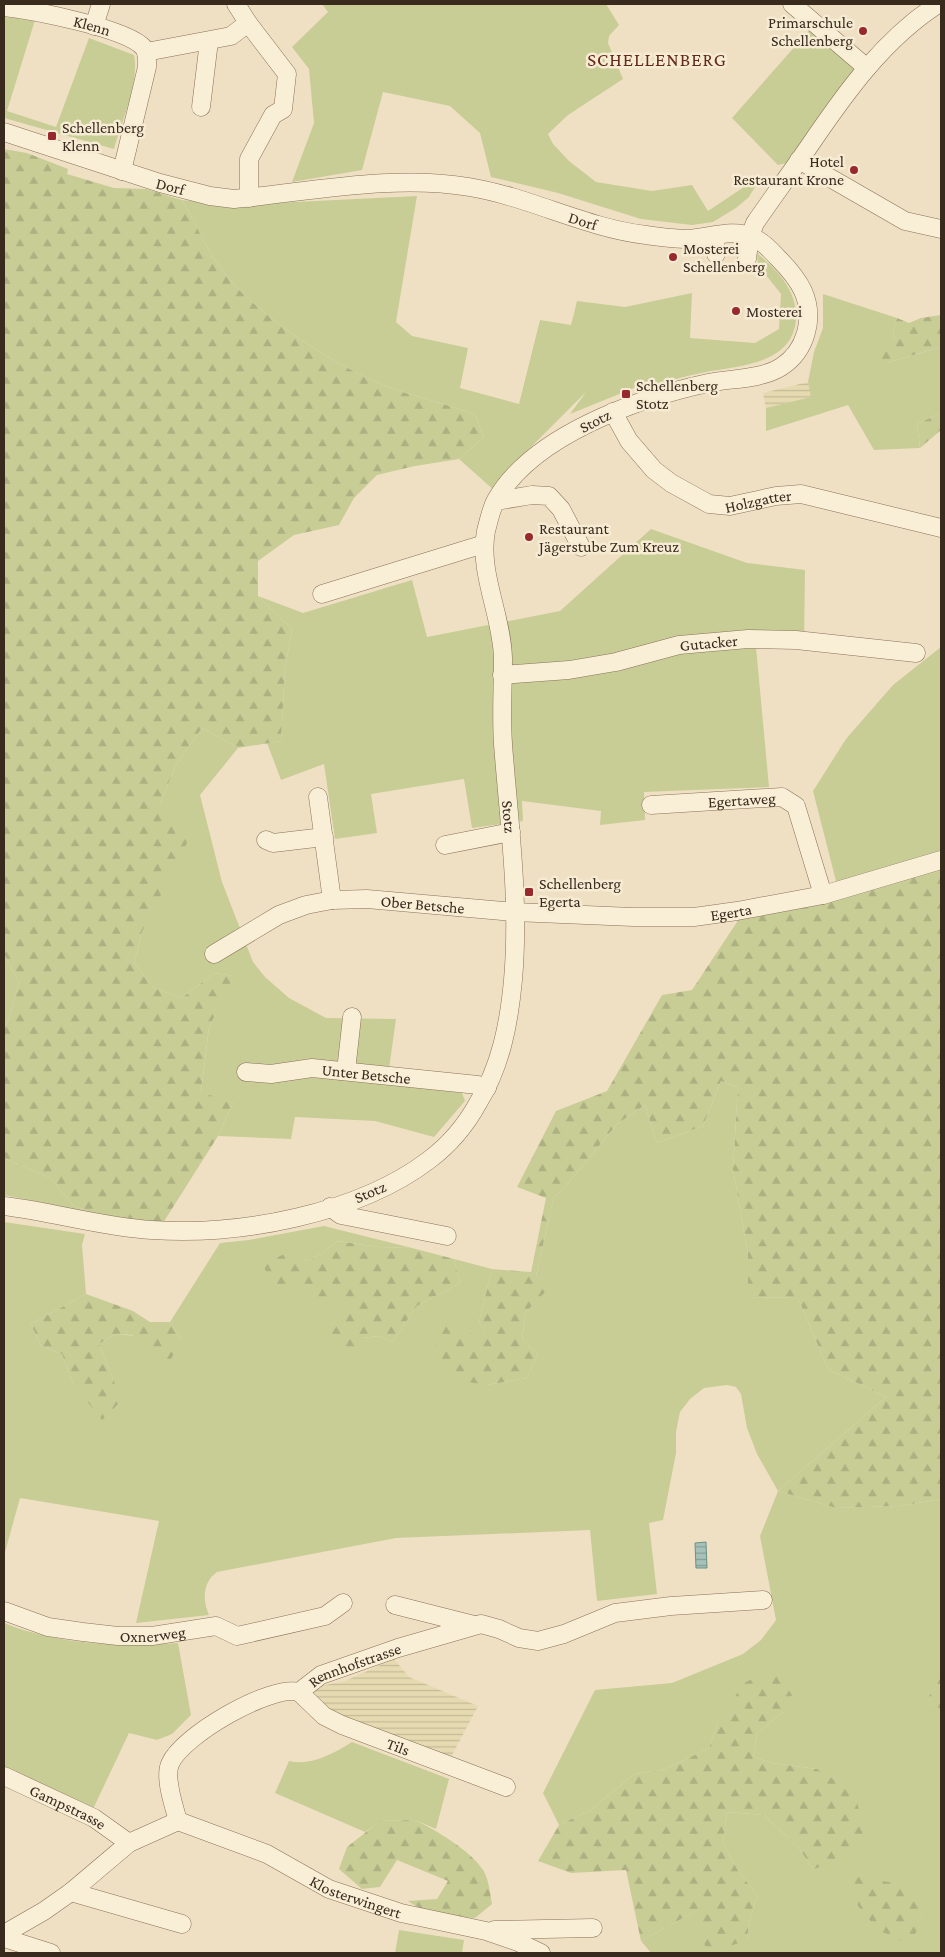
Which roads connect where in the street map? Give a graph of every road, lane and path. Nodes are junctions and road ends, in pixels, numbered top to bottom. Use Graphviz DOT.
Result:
graph roads {
  1 [pos="101,4"];
  2 [pos="236,4"];
  3 [pos="792,4"];
  4 [pos="4,7"];
  5 [pos="936,10"];
  6 [pos="248,24"];
  7 [pos="94,26"];
  8 [pos="210,41"];
  9 [pos="146,52"];
  10 [pos="867,68"];
  11 [pos="201,107"];
  12 [pos="4,132"];
  13 [pos="799,160"];
  14 [pos="122,171"];
  15 [pos="249,198"];
  16 [pos="941,229"];
  17 [pos="750,236"];
  18 [pos="747,259"];
  19 [pos="613,412"];
  20 [pos="496,501"];
  21 [pos="941,528"];
  22 [pos="484,544"];
  23 [pos="581,547"];
  24 [pos="322,594"];
  25 [pos="916,653"];
  26 [pos="502,675"];
  27 [pos="318,797"];
  28 [pos="651,805"];
  29 [pos="511,832"];
  30 [pos="324,837"];
  31 [pos="266,840"];
  32 [pos="445,845"];
  33 [pos="941,860"];
  34 [pos="822,895"];
  35 [pos="332,900"];
  36 [pos="514,912"];
  37 [pos="214,954"];
  38 [pos="352,1017"];
  39 [pos="346,1071"];
  40 [pos="246,1072"];
  41 [pos="486,1088"];
  42 [pos="4,1206"];
  43 [pos="330,1207"];
  44 [pos="447,1236"];
  45 [pos="763,1600"];
  46 [pos="344,1604"];
  47 [pos="395,1605"];
  48 [pos="4,1611"];
  49 [pos="475,1626"];
  50 [pos="299,1692"];
  51 [pos="4,1776"];
  52 [pos="506,1787"];
  53 [pos="178,1821"];
  54 [pos="129,1844"];
  55 [pos="71,1892"];
  56 [pos="182,1924"];
  57 [pos="592,1928"];
  58 [pos="486,1931"];
  59 [pos="4,1934"];
  60 [pos="4,1938"];
  61 [pos="51,1953"];
  62 [pos="541,1953"];
  1 -- 7 [label="street"];
  2 -- 6 [label="street"];
  3 -- 10 [label="street"];
  4 -- 7 [label="street, Klenn"];
  5 -- 10 [label="street"];
  6 -- 8 [label="street"];
  6 -- 15 [label="street"];
  7 -- 9 [label="street, Klenn"];
  8 -- 9 [label="street"];
  8 -- 11 [label="street"];
  9 -- 14 [label="street"];
  10 -- 13 [label="street"];
  12 -- 14 [label="street, Dorf"];
  13 -- 16 [label="street"];
  13 -- 17 [label="street"];
  14 -- 15 [label="street, Dorf"];
  15 -- 17 [label="street, Dorf"];
  17 -- 18 [label="street"];
  17 -- 19 [label="street, Stotz"];
  19 -- 20 [label="street, Stotz"];
  19 -- 21 [label="street, Holzgatter"];
  20 -- 22 [label="street, Stotz"];
  20 -- 23 [label="street"];
  22 -- 24 [label="street"];
  22 -- 26 [label="street, Stotz"];
  25 -- 26 [label="street, Gutacker"];
  26 -- 29 [label="street, Stotz"];
  27 -- 30 [label="street"];
  28 -- 34 [label="street, Egertaweg"];
  29 -- 32 [label="street"];
  29 -- 36 [label="street, Stotz"];
  30 -- 31 [label="street"];
  30 -- 35 [label="street"];
  33 -- 34 [label="street, Egerta"];
  34 -- 36 [label="street, Egerta"];
  35 -- 36 [label="street, Ober Betsche"];
  35 -- 37 [label="street, Ober Betsche"];
  36 -- 41 [label="street, Stotz"];
  38 -- 39 [label="street"];
  39 -- 40 [label="street, Unter Betsche"];
  39 -- 41 [label="street, Unter Betsche"];
  41 -- 43 [label="street, Stotz"];
  42 -- 43 [label="street, Stotz"];
  43 -- 44 [label="street"];
  45 -- 49 [label="street, Rennhofstrasse"];
  46 -- 48 [label="street, Oxnerweg"];
  47 -- 49 [label="street"];
  49 -- 50 [label="street, Rennhofstrasse"];
  50 -- 52 [label="street, Tils"];
  50 -- 53 [label="street, Rennhofstrasse"];
  51 -- 54 [label="street, Gampstrasse"];
  53 -- 54 [label="street"];
  53 -- 58 [label="street, Klosterwingert"];
  54 -- 55 [label="street"];
  55 -- 56 [label="street"];
  55 -- 59 [label="street"];
  57 -- 58 [label="street"];
  58 -- 62 [label="street, Klosterwingert"];
  60 -- 61 [label="street"];
}
